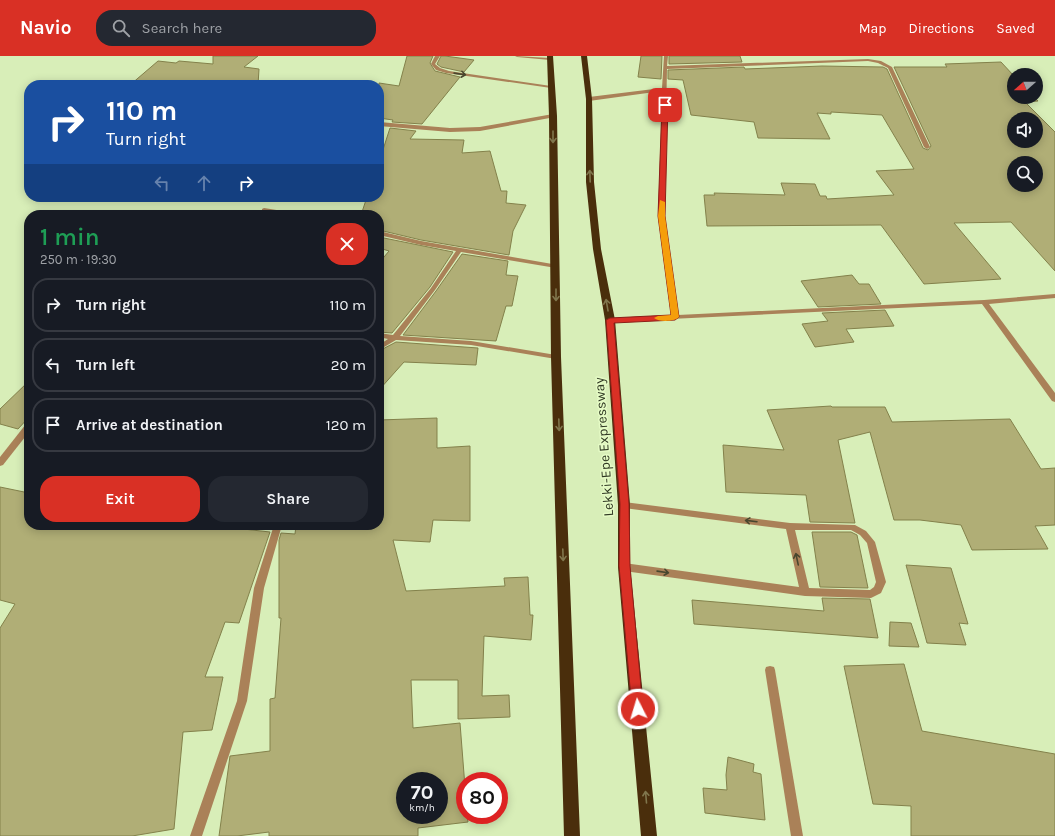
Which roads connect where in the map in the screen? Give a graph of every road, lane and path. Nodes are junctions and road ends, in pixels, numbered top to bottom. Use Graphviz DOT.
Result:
graph roads {
  1 [pos="438,56"];
  2 [pos="517,56"];
  3 [pos="584,56"];
  4 [pos="666,56"];
  5 [pos="550,57"];
  6 [pos="665,68"];
  7 [pos="551,87"];
  8 [pos="666,89"];
  9 [pos="589,99"];
  10 [pos="553,116"];
  11 [pos="384,124"];
  12 [pos="927,147"];
  13 [pos="384,234"];
  14 [pos="460,249"];
  15 [pos="556,266"];
  16 [pos="1055,296"];
  17 [pos="984,302"];
  18 [pos="675,317"];
  19 [pos="610,320"];
  20 [pos="384,336"];
  21 [pos="395,338"];
  22 [pos="384,345"];
  23 [pos="556,357"];
  24 [pos="1055,399"];
  25 [pos="24,432"];
  26 [pos="0,463"];
  27 [pos="624,504"];
  28 [pos="790,526"];
  29 [pos="276,530"];
  30 [pos="624,566"];
  31 [pos="805,592"];
  32 [pos="770,670"];
  33 [pos="196,836"];
  34 [pos="572,836"];
  35 [pos="649,836"];
  36 [pos="797,836"];
  1 -- 7 [label="street, one-way"];
  2 -- 5 [label="street"];
  3 -- 9 [label="highway, Lekki-Epe Expressway"];
  4 -- 6 [label="street"];
  5 -- 7 [label="highway"];
  6 -- 8 [label="street"];
  6 -- 12 [label="street"];
  7 -- 10 [label="highway"];
  8 -- 9 [label="street"];
  8 -- 18 [label="street"];
  19 -- 9 [label="highway, Lekki-Epe Expressway, one-way"];
  10 -- 11 [label="street"];
  10 -- 15 [label="highway, one-way"];
  13 -- 14 [label="street"];
  14 -- 15 [label="street"];
  14 -- 21 [label="street"];
  15 -- 23 [label="highway, one-way"];
  16 -- 17 [label="street"];
  17 -- 18 [label="street"];
  17 -- 24 [label="street"];
  18 -- 19 [label="street"];
  19 -- 27 [label="highway, Lekki-Epe Expressway"];
  20 -- 21 [label="street"];
  21 -- 22 [label="street"];
  21 -- 23 [label="street"];
  23 -- 34 [label="highway, one-way"];
  25 -- 26 [label="street"];
  28 -- 27 [label="street, one-way"];
  27 -- 30 [label="highway, Lekki-Epe Expressway"];
  31 -- 28 [label="street, one-way"];
  28 -- 31 [label="street"];
  29 -- 33 [label="street"];
  30 -- 31 [label="street, one-way"];
  35 -- 30 [label="highway, Lekki-Epe Expressway, one-way"];
  32 -- 36 [label="street"];
}
